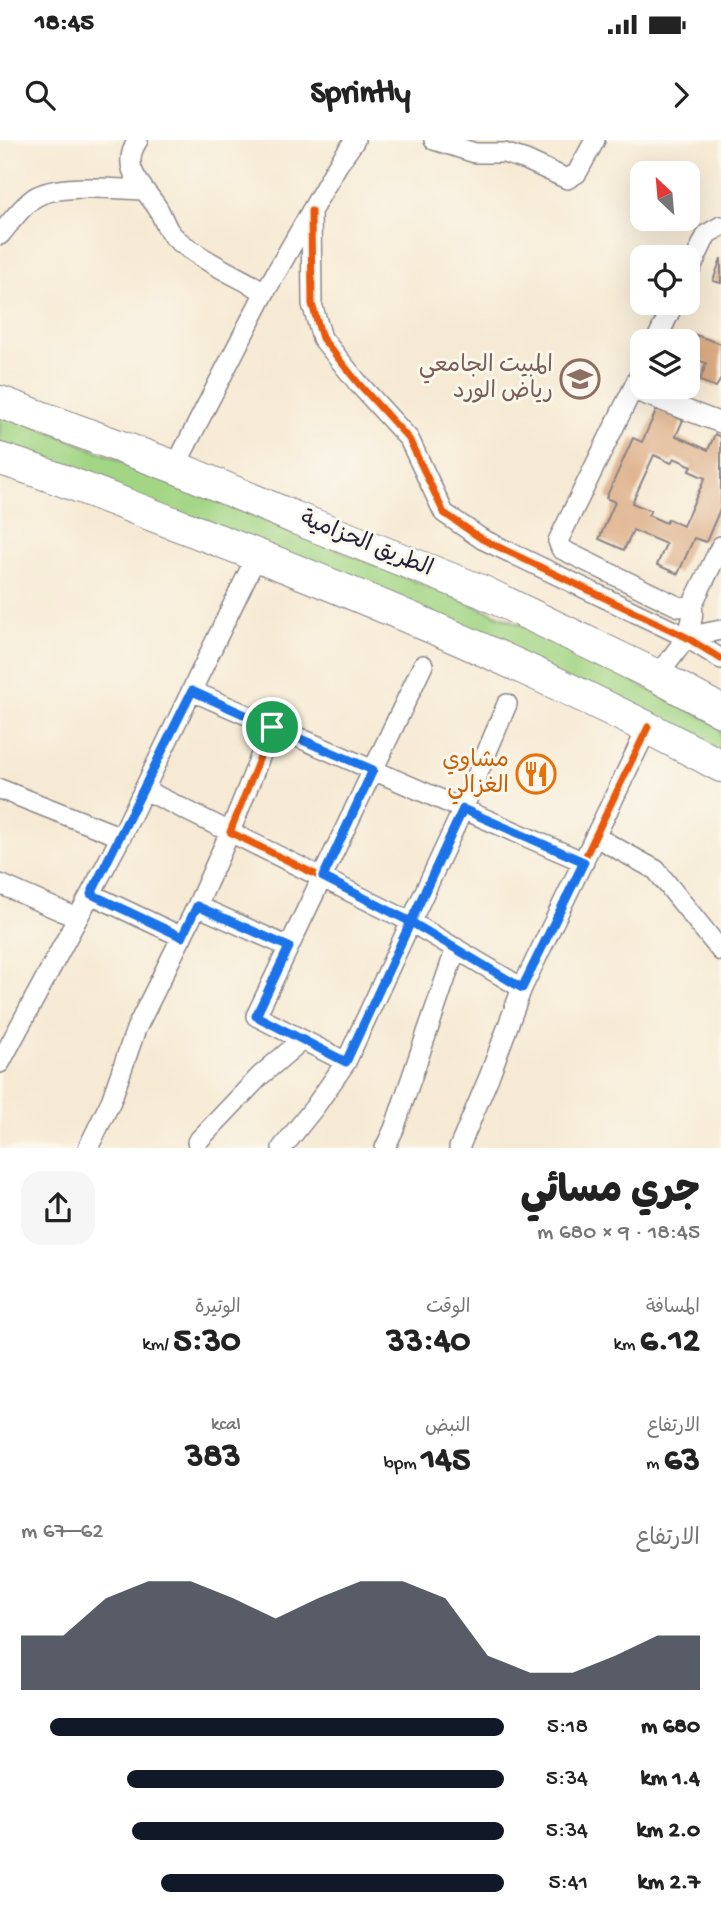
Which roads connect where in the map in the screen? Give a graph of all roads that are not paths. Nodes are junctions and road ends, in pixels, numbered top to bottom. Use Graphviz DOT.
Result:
graph roads {
  1 [pos="138,140"];
  2 [pos="355,140"];
  3 [pos="434,140"];
  4 [pos="595,140"];
  5 [pos="480,146"];
  6 [pos="144,190"];
  7 [pos="311,211"];
  8 [pos="721,226"];
  9 [pos="0,235"];
  10 [pos="700,249"];
  11 [pos="265,292"];
  12 [pos="630,396"];
  13 [pos="658,399"];
  14 [pos="0,402"];
  15 [pos="721,422"];
  16 [pos="0,459"];
  17 [pos="175,467"];
  18 [pos="721,547"];
  19 [pos="257,555"];
  20 [pos="692,605"];
  21 [pos="721,631"];
  22 [pos="686,637"];
  23 [pos="721,659"];
  24 [pos="423,665"];
  25 [pos="657,676"];
  26 [pos="192,691"];
  27 [pos="507,704"];
  28 [pos="721,711"];
  29 [pos="272,727"];
  30 [pos="648,727"];
  31 [pos="721,766"];
  32 [pos="373,770"];
  33 [pos="0,789"];
  34 [pos="145,790"];
  35 [pos="463,809"];
  36 [pos="230,832"];
  37 [pos="121,837"];
  38 [pos="596,837"];
  39 [pos="584,862"];
  40 [pos="323,877"];
  41 [pos="0,884"];
  42 [pos="91,894"];
  43 [pos="197,906"];
  44 [pos="77,918"];
  45 [pos="411,922"];
  46 [pos="182,937"];
  47 [pos="289,947"];
  48 [pos="456,948"];
  49 [pos="721,951"];
  50 [pos="522,988"];
  51 [pos="302,1040"];
  52 [pos="346,1062"];
  53 [pos="0,1063"];
  54 [pos="197,1142"];
  55 [pos="89,1148"];
  56 [pos="282,1148"];
  57 [pos="385,1148"];
  58 [pos="459,1148"];
  1 -- 6 [label="street"];
  2 -- 7 [label="street"];
  3 -- 5 [label="street"];
  4 -- 5 [label="street"];
  6 -- 9 [label="street"];
  6 -- 11 [label="street"];
  7 -- 11 [label="street"];
  7 -- 22 [label="street"];
  8 -- 10 [label="street"];
  11 -- 17 [label="street"];
  12 -- 20 [label="street"];
  13 -- 15 [label="street"];
  14 -- 17 [label="highway, الطريق الحزامية"];
  16 -- 19 [label="highway"];
  17 -- 25 [label="highway, الطريق الحزامية"];
  18 -- 20 [label="street"];
  19 -- 26 [label="street"];
  19 -- 30 [label="highway"];
  20 -- 22 [label="street"];
  21 -- 22 [label="street"];
  22 -- 23 [label="street"];
  22 -- 25 [label="street"];
  24 -- 32 [label="street"];
  25 -- 28 [label="highway, الطريق الحزامية"];
  26 -- 29 [label="street"];
  26 -- 34 [label="street"];
  27 -- 35 [label="street"];
  29 -- 32 [label="street"];
  29 -- 36 [label="street"];
  30 -- 31 [label="highway"];
  30 -- 38 [label="street"];
  32 -- 35 [label="street"];
  32 -- 40 [label="street"];
  33 -- 37 [label="street"];
  34 -- 36 [label="street"];
  34 -- 37 [label="street"];
  35 -- 39 [label="street"];
  35 -- 45 [label="street"];
  36 -- 40 [label="street"];
  36 -- 43 [label="street"];
  37 -- 42 [label="street"];
  38 -- 39 [label="street"];
  38 -- 49 [label="street"];
  39 -- 50 [label="street"];
  40 -- 45 [label="street"];
  40 -- 47 [label="street"];
  41 -- 44 [label="street"];
  42 -- 44 [label="street"];
  42 -- 46 [label="street"];
  43 -- 46 [label="street"];
  43 -- 47 [label="street"];
  44 -- 53 [label="street"];
  45 -- 48 [label="street"];
  45 -- 52 [label="street"];
  46 -- 55 [label="street"];
  47 -- 51 [label="street"];
  48 -- 50 [label="street"];
  48 -- 57 [label="street"];
  50 -- 58 [label="street"];
  51 -- 52 [label="street"];
  51 -- 54 [label="street"];
  52 -- 56 [label="street"];
}
